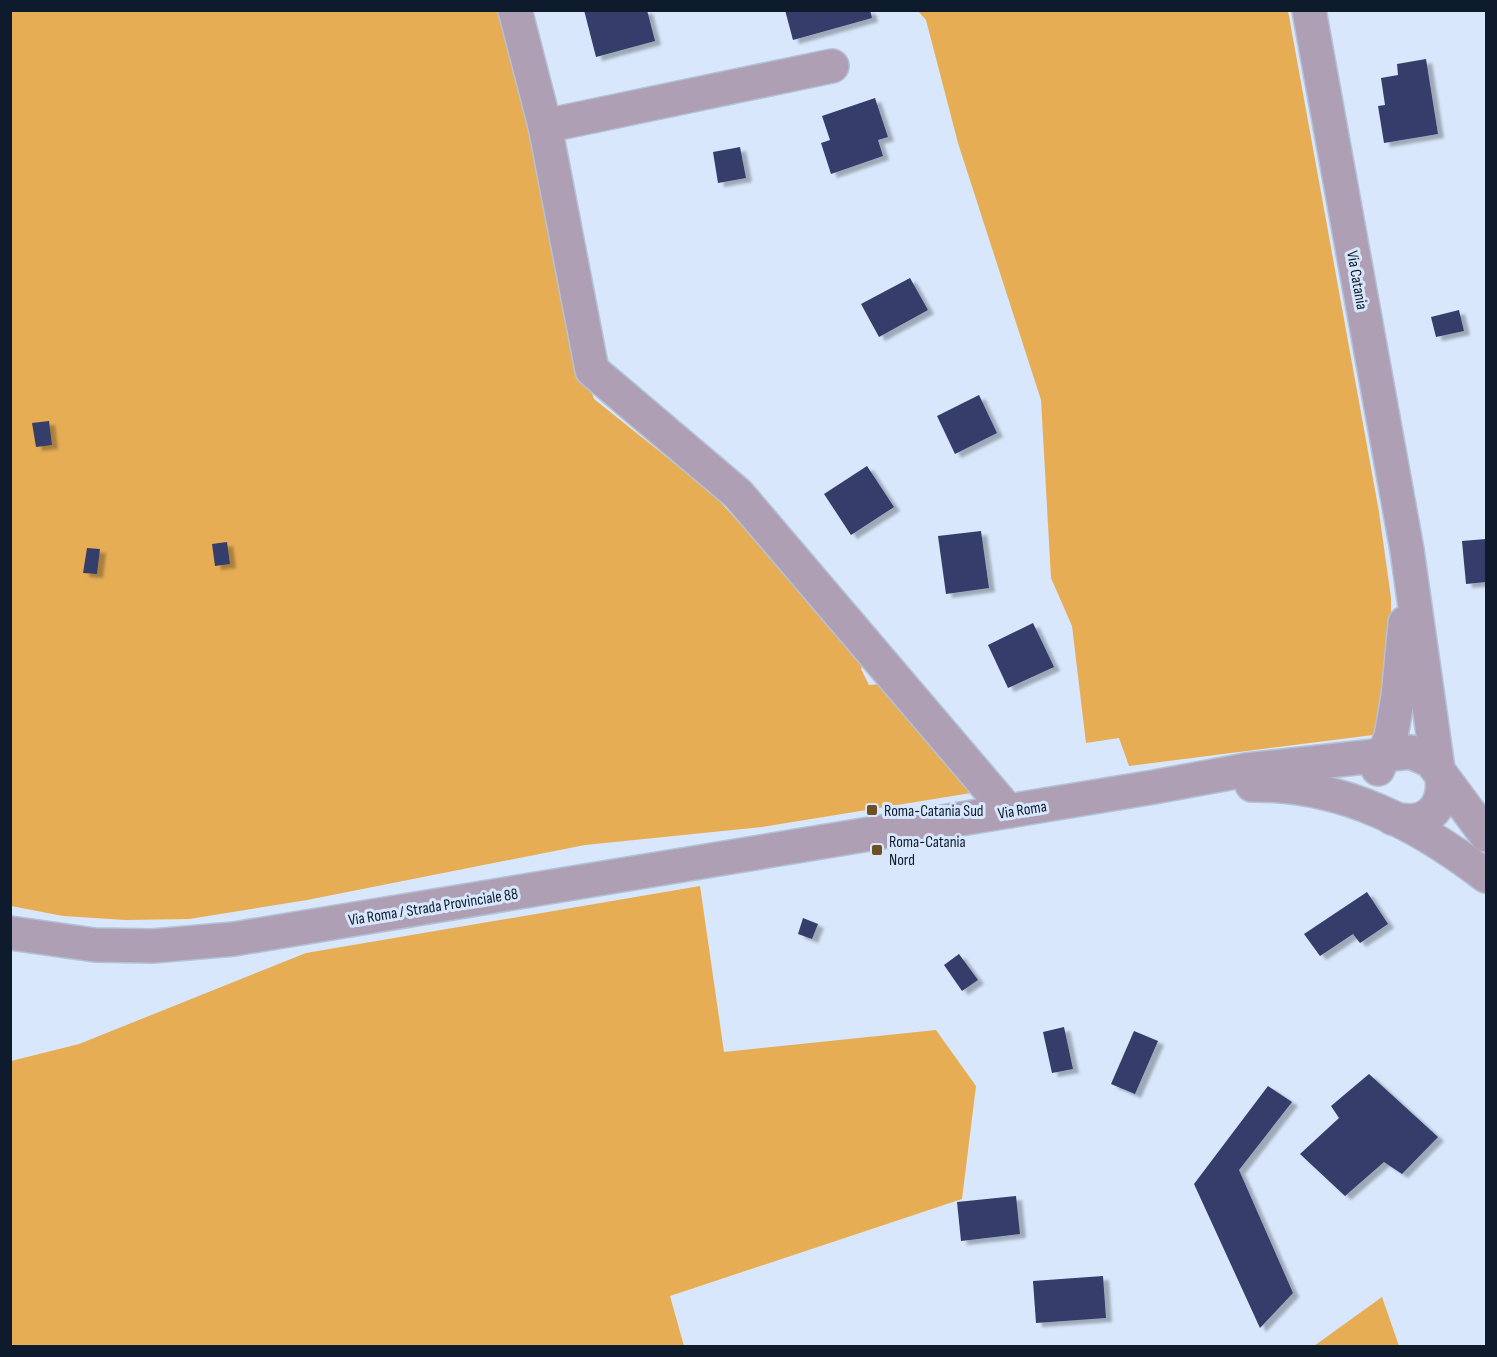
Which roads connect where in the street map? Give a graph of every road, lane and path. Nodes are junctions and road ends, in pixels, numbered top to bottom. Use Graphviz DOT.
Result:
graph roads {
  1 [pos="515,10"];
  2 [pos="1309,10"];
  3 [pos="832,66"];
  4 [pos="545,126"];
  5 [pos="1407,550"];
  6 [pos="1387,759"];
  7 [pos="1440,773"];
  8 [pos="1154,787"];
  9 [pos="1008,812"];
  10 [pos="1387,815"];
  11 [pos="1484,821"];
  12 [pos="854,836"];
  13 [pos="1486,876"];
  14 [pos="10,933"];
  1 -- 4 [label="street"];
  2 -- 5 [label="street, Via Catania"];
  3 -- 4 [label="street"];
  4 -- 9 [label="street"];
  5 -- 6 [label="street"];
  5 -- 7 [label="street"];
  6 -- 7 [label="street"];
  6 -- 8 [label="street"];
  6 -- 10 [label="street"];
  7 -- 10 [label="street"];
  7 -- 11 [label="street"];
  8 -- 9 [label="street, Via Roma"];
  8 -- 10 [label="street"];
  9 -- 12 [label="street, Via Roma"];
  10 -- 13 [label="street"];
  12 -- 14 [label="street, Via Roma / Strada Provinciale 88"];
}
